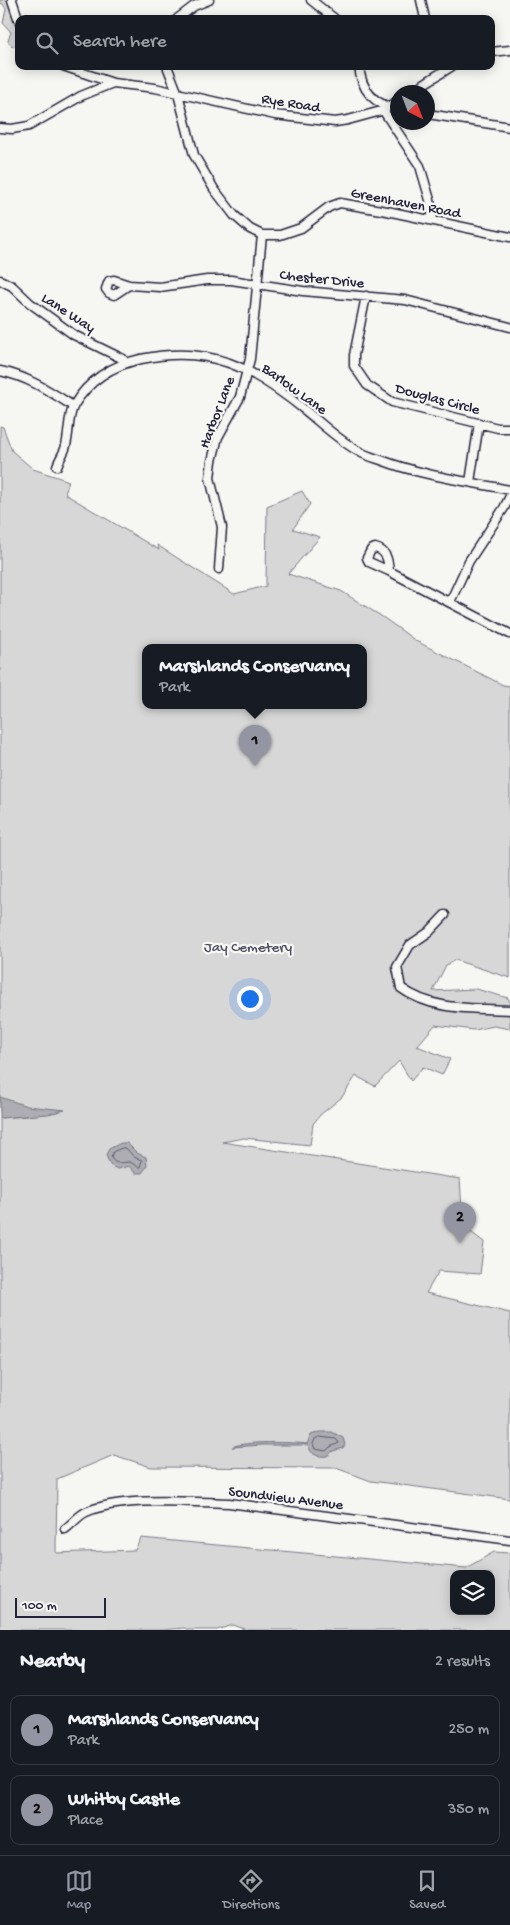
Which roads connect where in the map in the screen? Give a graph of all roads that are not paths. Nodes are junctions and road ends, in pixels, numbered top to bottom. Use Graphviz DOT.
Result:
graph roads {
  1 [pos="12,0"];
  2 [pos="209,0"];
  3 [pos="310,0"];
  4 [pos="421,0"];
  5 [pos="17,15"];
  6 [pos="183,15"];
  7 [pos="330,15"];
  8 [pos="424,15"];
  9 [pos="510,50"];
  10 [pos="495,52"];
  11 [pos="70,70"];
  12 [pos="169,70"];
  13 [pos="360,70"];
  14 [pos="446,70"];
  15 [pos="92,83"];
  16 [pos="113,83"];
  17 [pos="422,85"];
  18 [pos="178,94"];
  19 [pos="390,106"];
  20 [pos="385,109"];
  21 [pos="390,109"];
  22 [pos="435,115"];
  23 [pos="510,127"];
  24 [pos="0,128"];
  25 [pos="433,220"];
  26 [pos="262,235"];
  27 [pos="510,237"];
  28 [pos="0,280"];
  29 [pos="256,284"];
  30 [pos="129,285"];
  31 [pos="366,296"];
  32 [pos="510,327"];
  33 [pos="125,362"];
  34 [pos="247,370"];
  35 [pos="0,371"];
  36 [pos="73,406"];
  37 [pos="480,423"];
  38 [pos="510,428"];
  39 [pos="56,466"];
  40 [pos="470,482"];
  41 [pos="510,490"];
  42 [pos="510,496"];
  43 [pos="219,569"];
  44 [pos="389,571"];
  45 [pos="450,602"];
  46 [pos="510,634"];
  47 [pos="445,915"];
  48 [pos="510,1010"];
  49 [pos="65,1529"];
  50 [pos="510,1540"];
  1 -- 5 [label="street"];
  2 -- 6 [label="street"];
  3 -- 7 [label="street"];
  4 -- 8 [label="street"];
  9 -- 10 [label="street"];
  11 -- 15 [label="street"];
  12 -- 18 [label="street"];
  13 -- 20 [label="street"];
  14 -- 17 [label="street"];
  15 -- 16 [label="street"];
  15 -- 16 [label="street"];
  15 -- 24 [label="street"];
  16 -- 18 [label="street"];
  18 -- 20 [label="street, Rye Road"];
  18 -- 26 [label="street"];
  19 -- 20 [label="street, Rye Road"];
  20 -- 21 [label="street"];
  20 -- 25 [label="street"];
  22 -- 23 [label="street"];
  25 -- 26 [label="street, Greenhaven Road"];
  25 -- 27 [label="street, Greenhaven Road"];
  26 -- 29 [label="street, Harbor Lane"];
  28 -- 33 [label="street, Lane Way"];
  29 -- 30 [label="street, Chester Drive"];
  29 -- 31 [label="street, Chester Drive"];
  29 -- 34 [label="street, Harbor Lane"];
  31 -- 32 [label="street, Chester Drive"];
  31 -- 37 [label="street, Douglas Circle"];
  33 -- 34 [label="street, Barlow Lane"];
  33 -- 36 [label="street, Barlow Lane"];
  34 -- 40 [label="street, Barlow Lane"];
  34 -- 43 [label="street, Harbor Lane"];
  35 -- 36 [label="street"];
  36 -- 39 [label="street, Barlow Lane"];
  37 -- 38 [label="street, Douglas Circle"];
  37 -- 40 [label="street"];
  40 -- 41 [label="street, Barlow Lane"];
  42 -- 45 [label="street"];
  44 -- 45 [label="street"];
  45 -- 46 [label="street"];
  47 -- 48 [label="street"];
  49 -- 50 [label="street, Soundview Avenue"];
}
